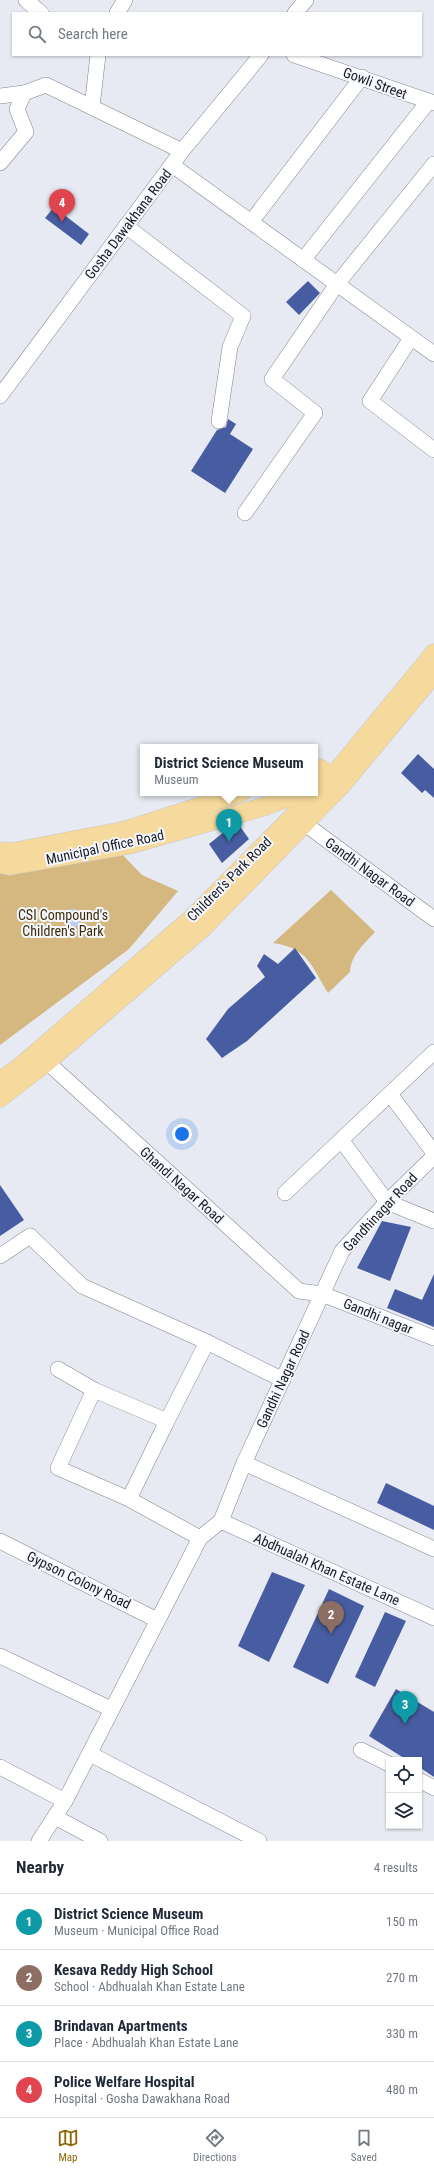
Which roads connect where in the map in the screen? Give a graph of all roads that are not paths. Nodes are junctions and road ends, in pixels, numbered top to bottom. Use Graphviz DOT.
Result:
graph roads {
  1 [pos="26,0"];
  2 [pos="125,0"];
  3 [pos="306,0"];
  4 [pos="40,12"];
  5 [pos="118,12"];
  6 [pos="296,12"];
  7 [pos="98,56"];
  8 [pos="260,56"];
  9 [pos="297,56"];
  10 [pos="362,77"];
  11 [pos="24,93"];
  12 [pos="0,96"];
  13 [pos="431,102"];
  14 [pos="92,107"];
  15 [pos="182,151"];
  16 [pos="0,163"];
  17 [pos="434,164"];
  18 [pos="172,165"];
  19 [pos="251,222"];
  20 [pos="126,226"];
  21 [pos="304,260"];
  22 [pos="337,284"];
  23 [pos="411,338"];
  24 [pos="434,354"];
  25 [pos="0,396"];
  26 [pos="219,421"];
  27 [pos="434,450"];
  28 [pos="245,513"];
  29 [pos="434,653"];
  30 [pos="434,674"];
  31 [pos="318,768"];
  32 [pos="337,781"];
  33 [pos="318,784"];
  34 [pos="232,796"];
  35 [pos="292,796"];
  36 [pos="305,824"];
  37 [pos="0,851"];
  38 [pos="0,864"];
  39 [pos="434,919"];
  40 [pos="434,1052"];
  41 [pos="47,1062"];
  42 [pos="0,1081"];
  43 [pos="390,1094"];
  44 [pos="0,1098"];
  45 [pos="342,1141"];
  46 [pos="434,1154"];
  47 [pos="285,1193"];
  48 [pos="387,1202"];
  49 [pos="434,1221"];
  50 [pos="0,1256"];
  51 [pos="322,1294"];
  52 [pos="434,1338"];
  53 [pos="207,1342"];
  54 [pos="58,1369"];
  55 [pos="283,1380"];
  56 [pos="94,1390"];
  57 [pos="167,1421"];
  58 [pos="244,1464"];
  59 [pos="129,1499"];
  60 [pos="221,1521"];
  61 [pos="200,1538"];
  62 [pos="0,1542"];
  63 [pos="434,1549"];
  64 [pos="434,1618"];
  65 [pos="157,1620"];
  66 [pos="0,1656"];
  67 [pos="111,1709"];
  68 [pos="361,1750"];
  69 [pos="90,1754"];
  70 [pos="386,1762"];
  71 [pos="0,1767"];
  72 [pos="422,1782"];
  73 [pos="434,1788"];
  74 [pos="65,1801"];
  75 [pos="55,1817"];
  76 [pos="39,1841"];
  77 [pos="100,1841"];
  78 [pos="259,1841"];
  1 -- 4 [label="street"];
  2 -- 5 [label="street"];
  3 -- 6 [label="street"];
  7 -- 14 [label="street"];
  8 -- 15 [label="street, Gosha Dawakhana Road"];
  9 -- 10 [label="street, Gowli Street"];
  10 -- 13 [label="street, Gowli Street"];
  10 -- 19 [label="street"];
  11 -- 12 [label="street"];
  11 -- 14 [label="street"];
  11 -- 16 [label="street"];
  13 -- 21 [label="street"];
  14 -- 15 [label="street"];
  15 -- 18 [label="street, Gosha Dawakhana Road"];
  17 -- 22 [label="street"];
  18 -- 19 [label="street"];
  18 -- 20 [label="street, Gosha Dawakhana Road"];
  19 -- 21 [label="street"];
  20 -- 25 [label="street, Gosha Dawakhana Road"];
  20 -- 26 [label="street"];
  21 -- 22 [label="street"];
  22 -- 23 [label="street"];
  22 -- 28 [label="street"];
  23 -- 24 [label="street"];
  23 -- 27 [label="street"];
  29 -- 32 [label="main road, Children's Park Road"];
  30 -- 32 [label="main road, Children's Park Road"];
  31 -- 32 [label="main road"];
  32 -- 33 [label="main road"];
  32 -- 36 [label="main road, Children's Park Road"];
  32 -- 42 [label="main road, Children's Park Road"];
  34 -- 37 [label="main road, Municipal Office Road"];
  35 -- 38 [label="main road, Municipal Office Road"];
  36 -- 39 [label="street, Gandhi Nagar Road"];
  36 -- 41 [label="main road, Children's Park Road"];
  40 -- 43 [label="street"];
  41 -- 44 [label="main road, Children's Park Road"];
  41 -- 51 [label="street, Ghandi Nagar Road"];
  43 -- 45 [label="street"];
  43 -- 46 [label="street"];
  45 -- 47 [label="street"];
  45 -- 48 [label="street"];
  46 -- 48 [label="street, Gandhinagar Road"];
  48 -- 49 [label="street"];
  48 -- 51 [label="street, Gandhinagar Road"];
  50 -- 53 [label="street"];
  51 -- 52 [label="street, Gandhi nagar"];
  51 -- 55 [label="street, Gandhi Nagar Road"];
  53 -- 55 [label="street"];
  53 -- 57 [label="street"];
  54 -- 56 [label="street"];
  55 -- 58 [label="street, Gandhi Nagar Road"];
  56 -- 57 [label="street"];
  56 -- 59 [label="street"];
  57 -- 59 [label="street"];
  58 -- 60 [label="street, Gandhi Nagar Road"];
  58 -- 63 [label="street"];
  59 -- 61 [label="street"];
  60 -- 61 [label="street"];
  60 -- 64 [label="street, Abdhualah Khan Estate Lane"];
  61 -- 65 [label="street"];
  62 -- 65 [label="street, Gypson Colony Road"];
  65 -- 67 [label="street"];
  66 -- 67 [label="street"];
  67 -- 69 [label="street"];
  68 -- 70 [label="street"];
  69 -- 74 [label="street"];
  69 -- 78 [label="street"];
  71 -- 74 [label="street"];
  72 -- 73 [label="street"];
  74 -- 75 [label="street"];
  75 -- 76 [label="street"];
  75 -- 77 [label="street"];
}
